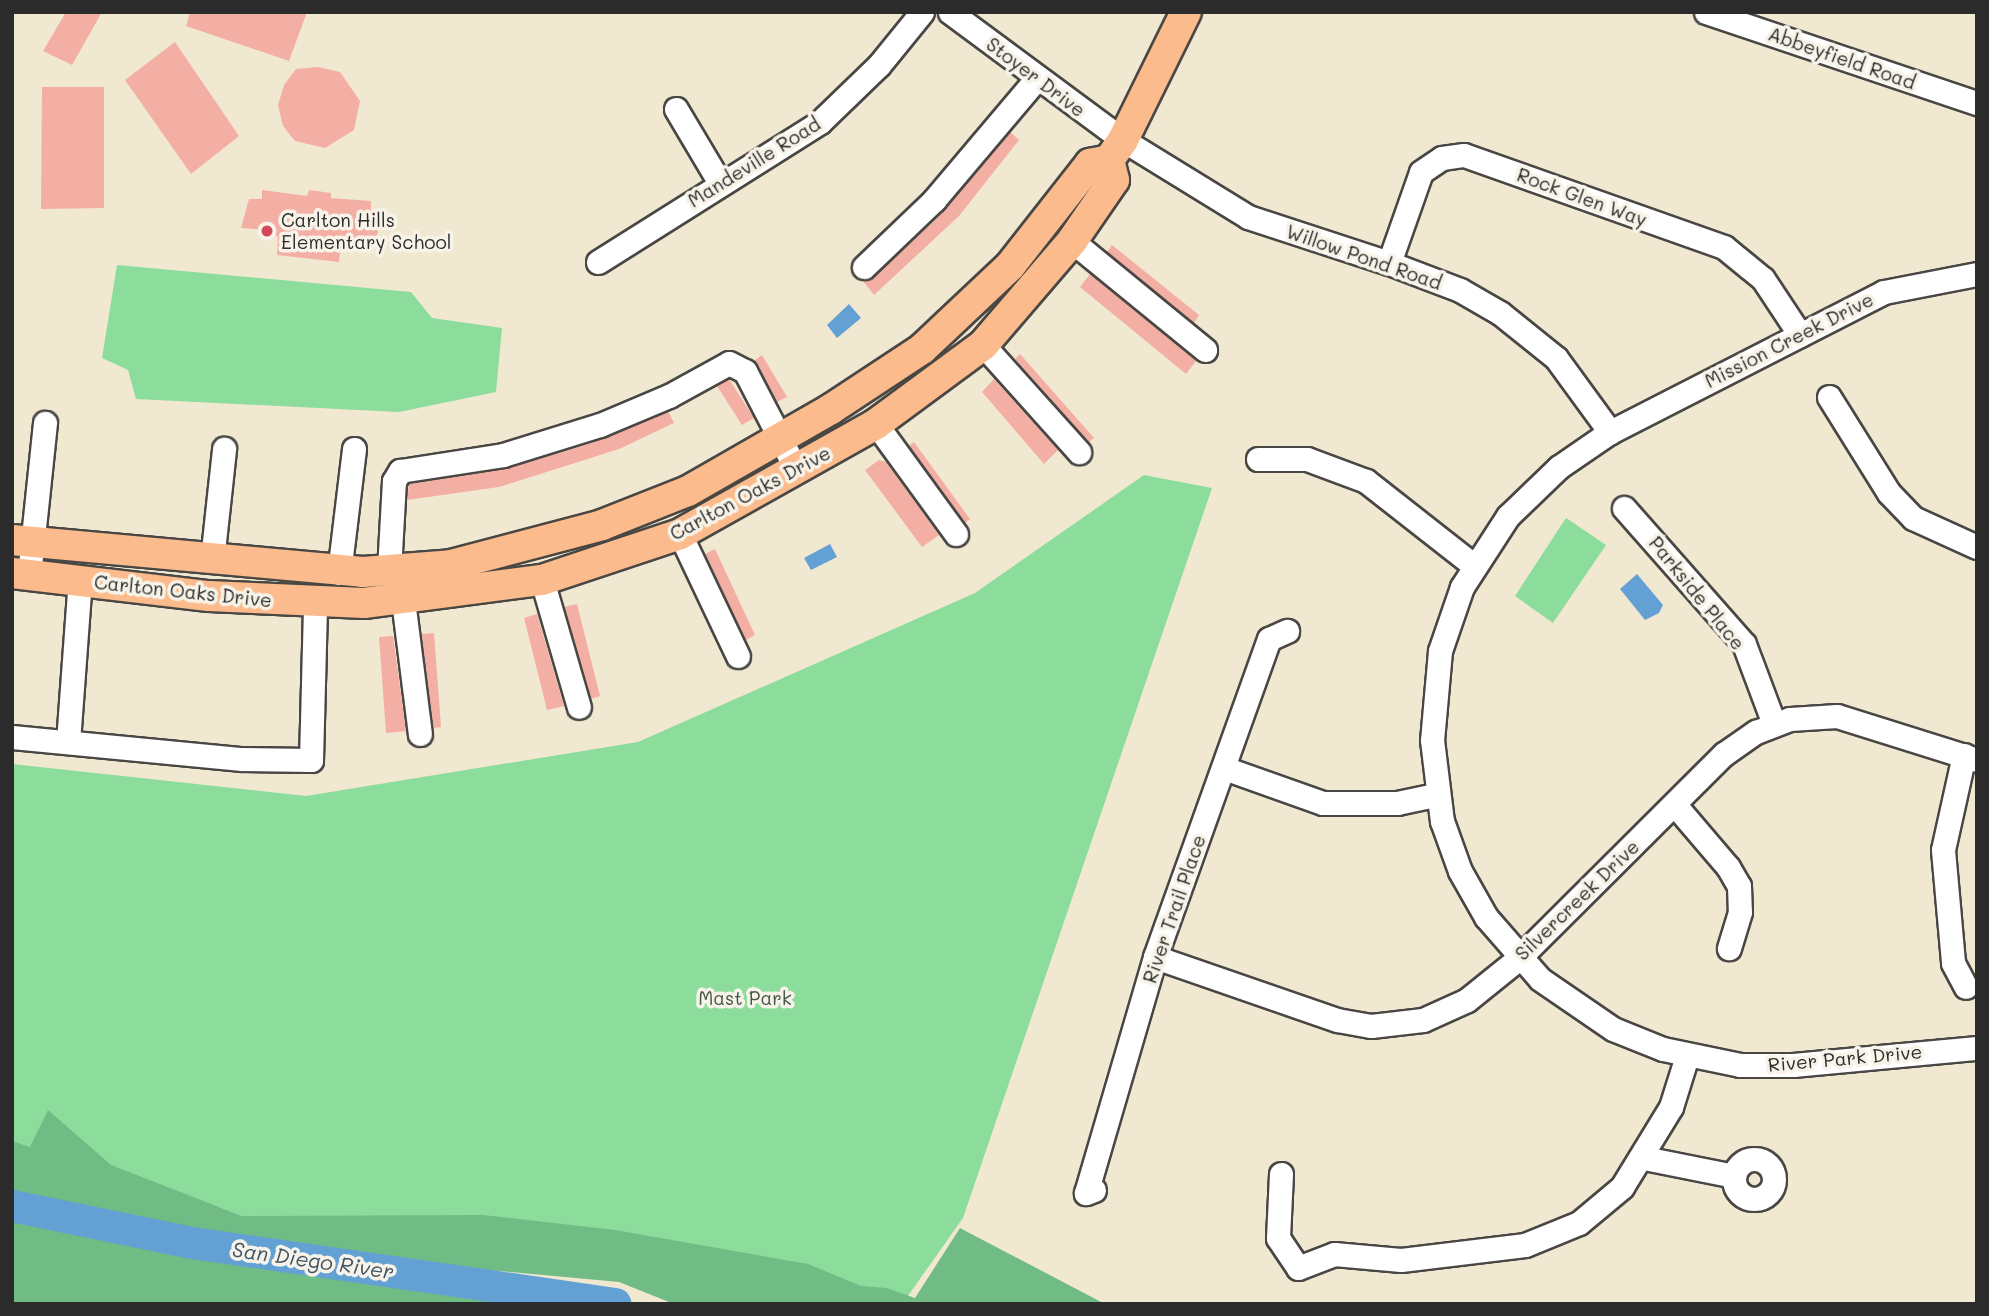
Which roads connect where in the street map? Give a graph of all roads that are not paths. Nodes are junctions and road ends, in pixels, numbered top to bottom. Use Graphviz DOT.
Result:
graph roads {
  1 [pos="922,12"];
  2 [pos="950,12"];
  3 [pos="1186,12"];
  4 [pos="1706,12"];
  5 [pos="1037,78"];
  6 [pos="1977,103"];
  7 [pos="676,109"];
  8 [pos="1116,150"];
  9 [pos="720,183"];
  10 [pos="1072,241"];
  11 [pos="598,262"];
  12 [pos="1389,263"];
  13 [pos="864,267"];
  14 [pos="1977,274"];
  15 [pos="1800,335"];
  16 [pos="983,345"];
  17 [pos="1205,351"];
  18 [pos="1829,397"];
  19 [pos="45,423"];
  20 [pos="876,424"];
  21 [pos="1610,432"];
  22 [pos="781,438"];
  23 [pos="224,449"];
  24 [pos="354,449"];
  25 [pos="1079,452"];
  26 [pos="1258,459"];
  27 [pos="796,469"];
  28 [pos="1624,508"];
  29 [pos="680,534"];
  30 [pos="956,534"];
  31 [pos="23,541"];
  32 [pos="1977,547"];
  33 [pos="212,559"];
  34 [pos="1473,565"];
  35 [pos="364,572"];
  36 [pos="21,574"];
  37 [pos="80,580"];
  38 [pos="542,580"];
  39 [pos="403,600"];
  40 [pos="316,603"];
  41 [pos="364,603"];
  42 [pos="1287,631"];
  43 [pos="737,656"];
  44 [pos="579,707"];
  45 [pos="1774,724"];
  46 [pos="419,734"];
  47 [pos="12,737"];
  48 [pos="68,742"];
  49 [pos="1970,757"];
  50 [pos="1224,768"];
  51 [pos="1436,795"];
  52 [pos="1675,805"];
  53 [pos="1729,948"];
  54 [pos="1155,957"];
  55 [pos="1519,958"];
  56 [pos="1966,987"];
  57 [pos="1977,1048"];
  58 [pos="1687,1056"];
  59 [pos="1644,1158"];
  60 [pos="1281,1174"];
  61 [pos="1734,1176"];
  62 [pos="1094,1190"];
  1 -- 9 [label="street, Mandeville Road"];
  2 -- 5 [label="street, Stoyer Drive"];
  3 -- 8 [label="main road"];
  4 -- 6 [label="street, Abbeyfield Road"];
  5 -- 8 [label="street, Stoyer Drive"];
  5 -- 13 [label="street"];
  7 -- 9 [label="street"];
  8 -- 10 [label="main road, Carlton Oaks Drive"];
  8 -- 12 [label="street, Willow Pond Road"];
  8 -- 22 [label="main road, Carlton Oaks Drive"];
  9 -- 11 [label="street, Mandeville Road"];
  10 -- 16 [label="main road, Carlton Oaks Drive"];
  10 -- 17 [label="street"];
  12 -- 15 [label="street, Rock Glen Way"];
  12 -- 21 [label="street, Willow Pond Road"];
  14 -- 15 [label="street, Mission Creek Drive"];
  15 -- 21 [label="street, Mission Creek Drive"];
  16 -- 20 [label="main road, Carlton Oaks Drive"];
  16 -- 25 [label="street"];
  18 -- 32 [label="street"];
  19 -- 31 [label="street"];
  20 -- 27 [label="main road, Carlton Oaks Drive"];
  20 -- 30 [label="street"];
  21 -- 34 [label="street, River Park Drive"];
  22 -- 27 [label="street"];
  22 -- 35 [label="main road, Carlton Oaks Drive"];
  22 -- 35 [label="street"];
  23 -- 33 [label="street"];
  24 -- 35 [label="street"];
  26 -- 34 [label="street"];
  27 -- 29 [label="main road, Carlton Oaks Drive"];
  28 -- 45 [label="street, Parkside Place"];
  29 -- 38 [label="main road, Carlton Oaks Drive"];
  29 -- 43 [label="street"];
  31 -- 33 [label="main road, Carlton Oaks Drive"];
  31 -- 36 [label="street"];
  33 -- 35 [label="main road, Carlton Oaks Drive"];
  34 -- 51 [label="street, River Park Drive"];
  35 -- 41 [label="street"];
  36 -- 37 [label="main road, Carlton Oaks Drive"];
  37 -- 40 [label="main road, Carlton Oaks Drive"];
  37 -- 48 [label="street"];
  38 -- 39 [label="main road, Carlton Oaks Drive"];
  38 -- 44 [label="street"];
  39 -- 41 [label="main road, Carlton Oaks Drive"];
  39 -- 46 [label="street"];
  40 -- 41 [label="main road, Carlton Oaks Drive"];
  40 -- 48 [label="street"];
  42 -- 50 [label="street, River Trail Place"];
  45 -- 49 [label="street, Silvercreek Drive"];
  45 -- 52 [label="street, Silvercreek Drive"];
  47 -- 48 [label="street"];
  49 -- 56 [label="street"];
  50 -- 51 [label="street"];
  50 -- 54 [label="street, River Trail Place"];
  51 -- 55 [label="street, River Park Drive"];
  52 -- 53 [label="street"];
  52 -- 55 [label="street, Silvercreek Drive"];
  54 -- 55 [label="street, Silvercreek Drive"];
  54 -- 62 [label="street, River Trail Place"];
  55 -- 58 [label="street, River Park Drive"];
  57 -- 58 [label="street, River Park Drive"];
  58 -- 59 [label="street"];
  59 -- 60 [label="street"];
  59 -- 61 [label="street"];
}
